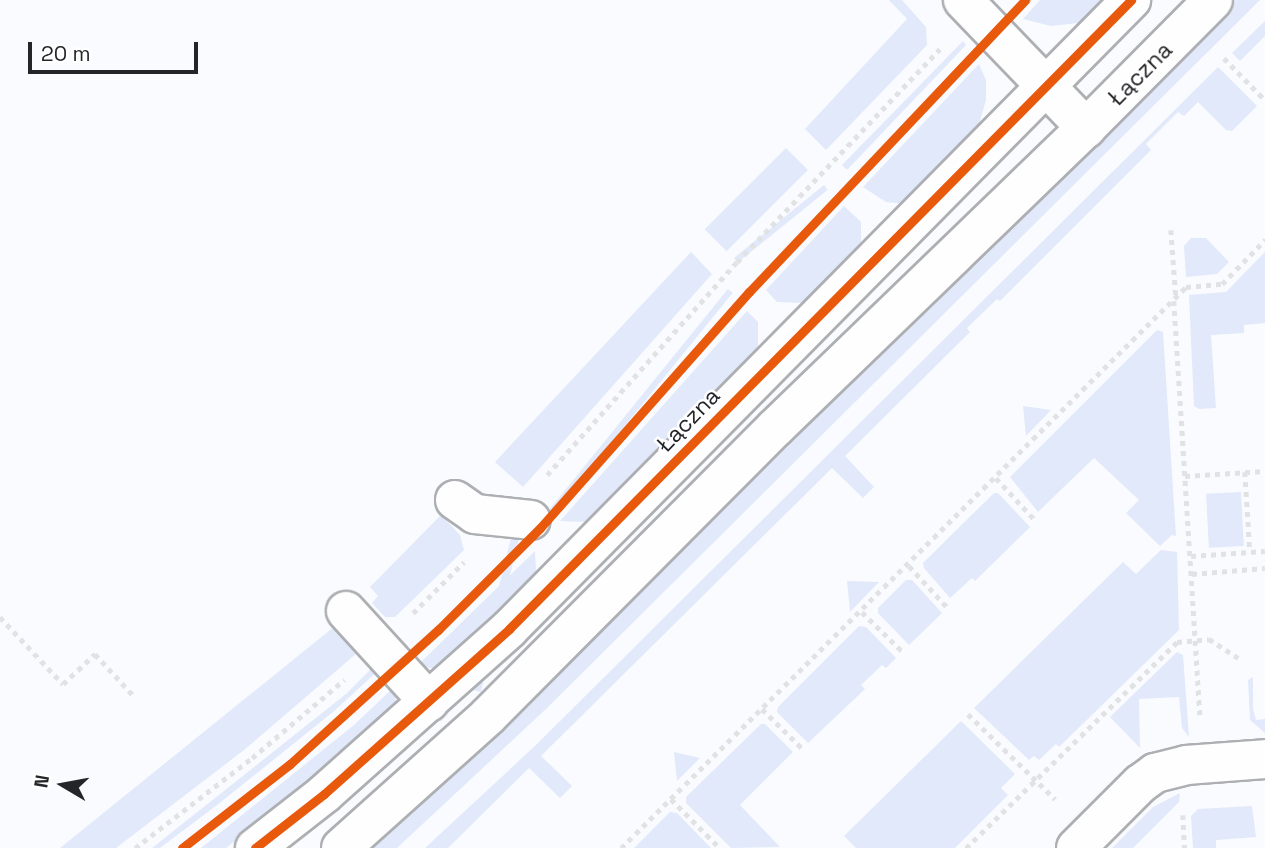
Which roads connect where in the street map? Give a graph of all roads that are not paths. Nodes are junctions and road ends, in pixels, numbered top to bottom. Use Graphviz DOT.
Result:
graph roads {
  1 [pos="963,0"];
  2 [pos="1131,0"];
  3 [pos="1213,0"];
  4 [pos="1044,86"];
  5 [pos="1086,128"];
  6 [pos="455,500"];
  7 [pos="535,502"];
  8 [pos="346,611"];
  9 [pos="429,702"];
  10 [pos="1265,759"];
  11 [pos="255,848"];
  12 [pos="341,848"];
  13 [pos="1076,848"];
  1 -- 4 [label="street"];
  2 -- 4 [label="street, Łączna"];
  3 -- 5 [label="street, Łączna"];
  4 -- 5 [label="street"];
  4 -- 9 [label="street, Łączna"];
  5 -- 12 [label="street, Łączna"];
  6 -- 7 [label="street"];
  8 -- 9 [label="street"];
  9 -- 11 [label="street, Łączna"];
  10 -- 13 [label="street"];
}
